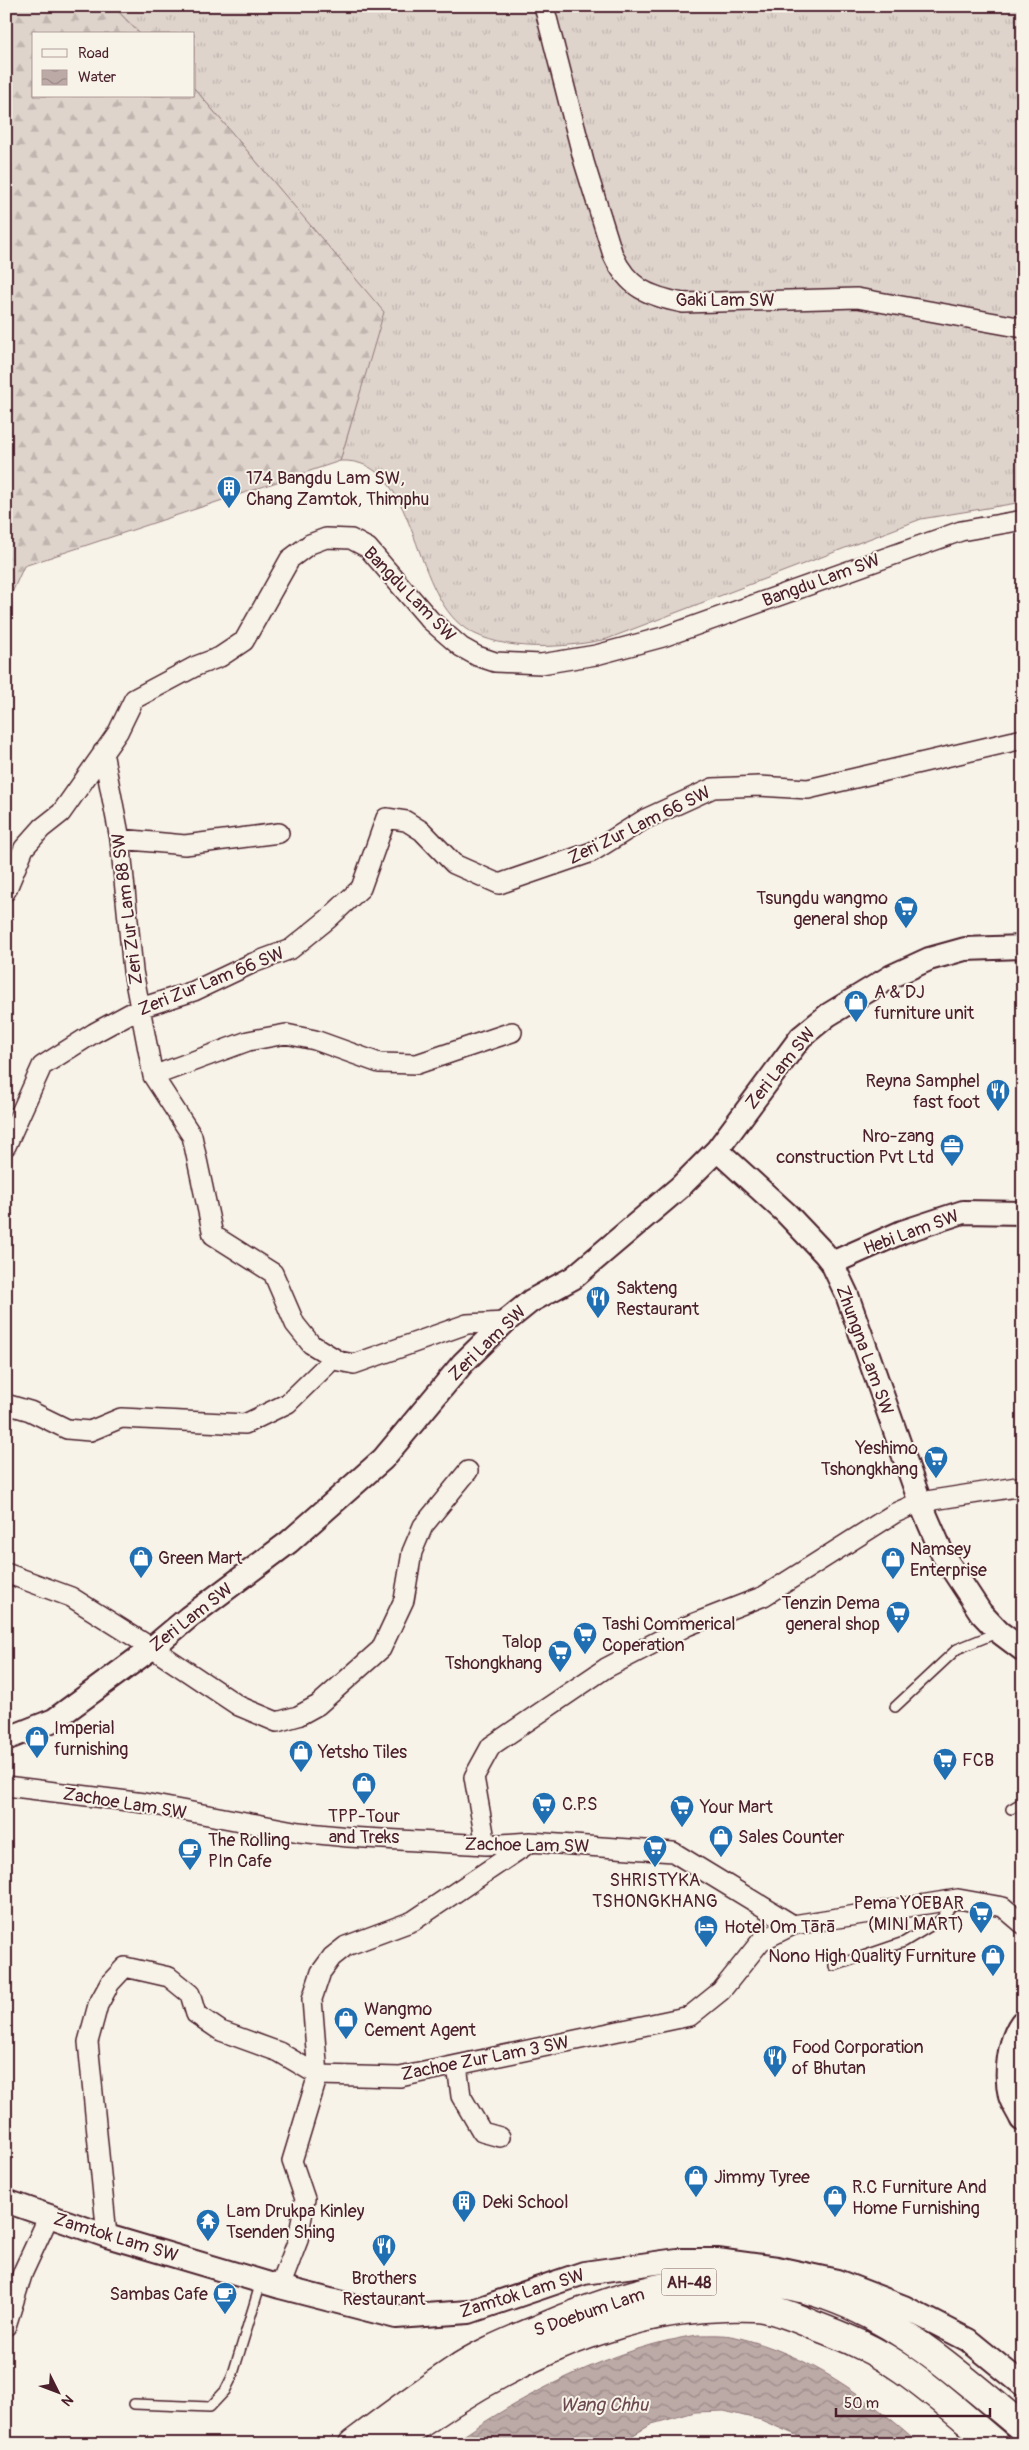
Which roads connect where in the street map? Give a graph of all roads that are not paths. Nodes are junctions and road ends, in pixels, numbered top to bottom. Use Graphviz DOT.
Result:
graph roads {
  1 [pos="544,6"];
  2 [pos="1023,328"];
  3 [pos="1023,520"];
  4 [pos="1023,739"];
  5 [pos="103,752"];
  6 [pos="279,833"];
  7 [pos="120,839"];
  8 [pos="6,890"];
  9 [pos="1023,947"];
  10 [pos="140,1008"];
  11 [pos="512,1032"];
  12 [pos="153,1076"];
  13 [pos="6,1146"];
  14 [pos="717,1150"];
  15 [pos="1023,1213"];
  16 [pos="832,1263"];
  17 [pos="505,1322"];
  18 [pos="334,1358"];
  19 [pos="6,1404"];
  20 [pos="468,1471"];
  21 [pos="1023,1486"];
  22 [pos="920,1502"];
  23 [pos="6,1572"];
  24 [pos="999,1632"];
  25 [pos="152,1648"];
  26 [pos="1023,1650"];
  27 [pos="895,1707"];
  28 [pos="6,1739"];
  29 [pos="6,1786"];
  30 [pos="1023,1802"];
  31 [pos="1010,1810"];
  32 [pos="530,1842"];
  33 [pos="486,1845"];
  34 [pos="958,1899"];
  35 [pos="1023,1924"];
  36 [pos="793,1925"];
  37 [pos="834,1966"];
  38 [pos="1023,2024"];
  39 [pos="457,2065"];
  40 [pos="318,2075"];
  41 [pos="1023,2118"];
  42 [pos="500,2138"];
  43 [pos="6,2201"];
  44 [pos="49,2216"];
  45 [pos="107,2236"];
  46 [pos="270,2284"];
  47 [pos="6,2326"];
  48 [pos="1023,2385"];
  49 [pos="134,2404"];
  50 [pos="998,2407"];
  51 [pos="1023,2428"];
  52 [pos="987,2437"];
  53 [pos="353,2444"];
  54 [pos="392,2444"];
  1 -- 2 [label="street, Gaki Lam SW"];
  3 -- 5 [label="street, Bangdu Lam SW"];
  4 -- 10 [label="street, Zeri Zur Lam 66 SW"];
  5 -- 7 [label="street, Zeri Zur Lam 88 SW"];
  5 -- 8 [label="street, Bangdu Lam SW"];
  6 -- 7 [label="street"];
  7 -- 10 [label="street, Zeri Zur Lam 88 SW"];
  9 -- 14 [label="street, Zeri Lam SW"];
  10 -- 12 [label="street, Zeri Zur Lam 88 SW"];
  10 -- 13 [label="street, Zeri Zur Lam 66 SW"];
  11 -- 12 [label="street"];
  12 -- 18 [label="street, Zeri Zur Lam 88 SW"];
  14 -- 16 [label="street, Zhungna Lam SW"];
  14 -- 17 [label="street, Zeri Lam SW"];
  15 -- 16 [label="street, Hebi Lam SW"];
  16 -- 22 [label="street, Zhungna Lam SW"];
  17 -- 18 [label="street, Zeri Zur Lam 88 SW"];
  17 -- 25 [label="street, Zeri Lam SW"];
  18 -- 19 [label="street"];
  20 -- 25 [label="street"];
  21 -- 22 [label="street"];
  22 -- 24 [label="street, Zhungna Lam SW"];
  22 -- 33 [label="street"];
  23 -- 25 [label="street"];
  24 -- 26 [label="street, Zhungna Lam SW"];
  24 -- 27 [label="lane"];
  25 -- 28 [label="street, Zeri Lam SW"];
  29 -- 33 [label="street, Zachoe Lam SW"];
  30 -- 31 [label="lane"];
  32 -- 33 [label="street, Zachoe Lam SW"];
  32 -- 36 [label="street, Zachoe Lam SW"];
  32 -- 40 [label="street"];
  34 -- 35 [label="street"];
  34 -- 36 [label="street"];
  34 -- 37 [label="lane"];
  36 -- 39 [label="street, Zachoe Zur Lam 3 SW"];
  38 -- 41 [label="main road"];
  39 -- 40 [label="street, Zachoe Zur Lam 3 SW"];
  39 -- 42 [label="street"];
  40 -- 45 [label="street, Zachoe Zur Lam 3 SW"];
  40 -- 46 [label="street"];
  43 -- 44 [label="street, Zamtok Lam SW"];
  44 -- 45 [label="street, Zamtok Lam SW"];
  44 -- 47 [label="street"];
  45 -- 46 [label="street, Zamtok Lam SW"];
  46 -- 48 [label="street, Zamtok Lam SW"];
  46 -- 49 [label="lane"];
  50 -- 51 [label="highway, S Doebum Lam / AH-48"];
  50 -- 52 [label="highway"];
  50 -- 53 [label="highway, S Doebum Lam / AH-48"];
  52 -- 54 [label="highway, S Doebum Lam / AH-48"];
}
